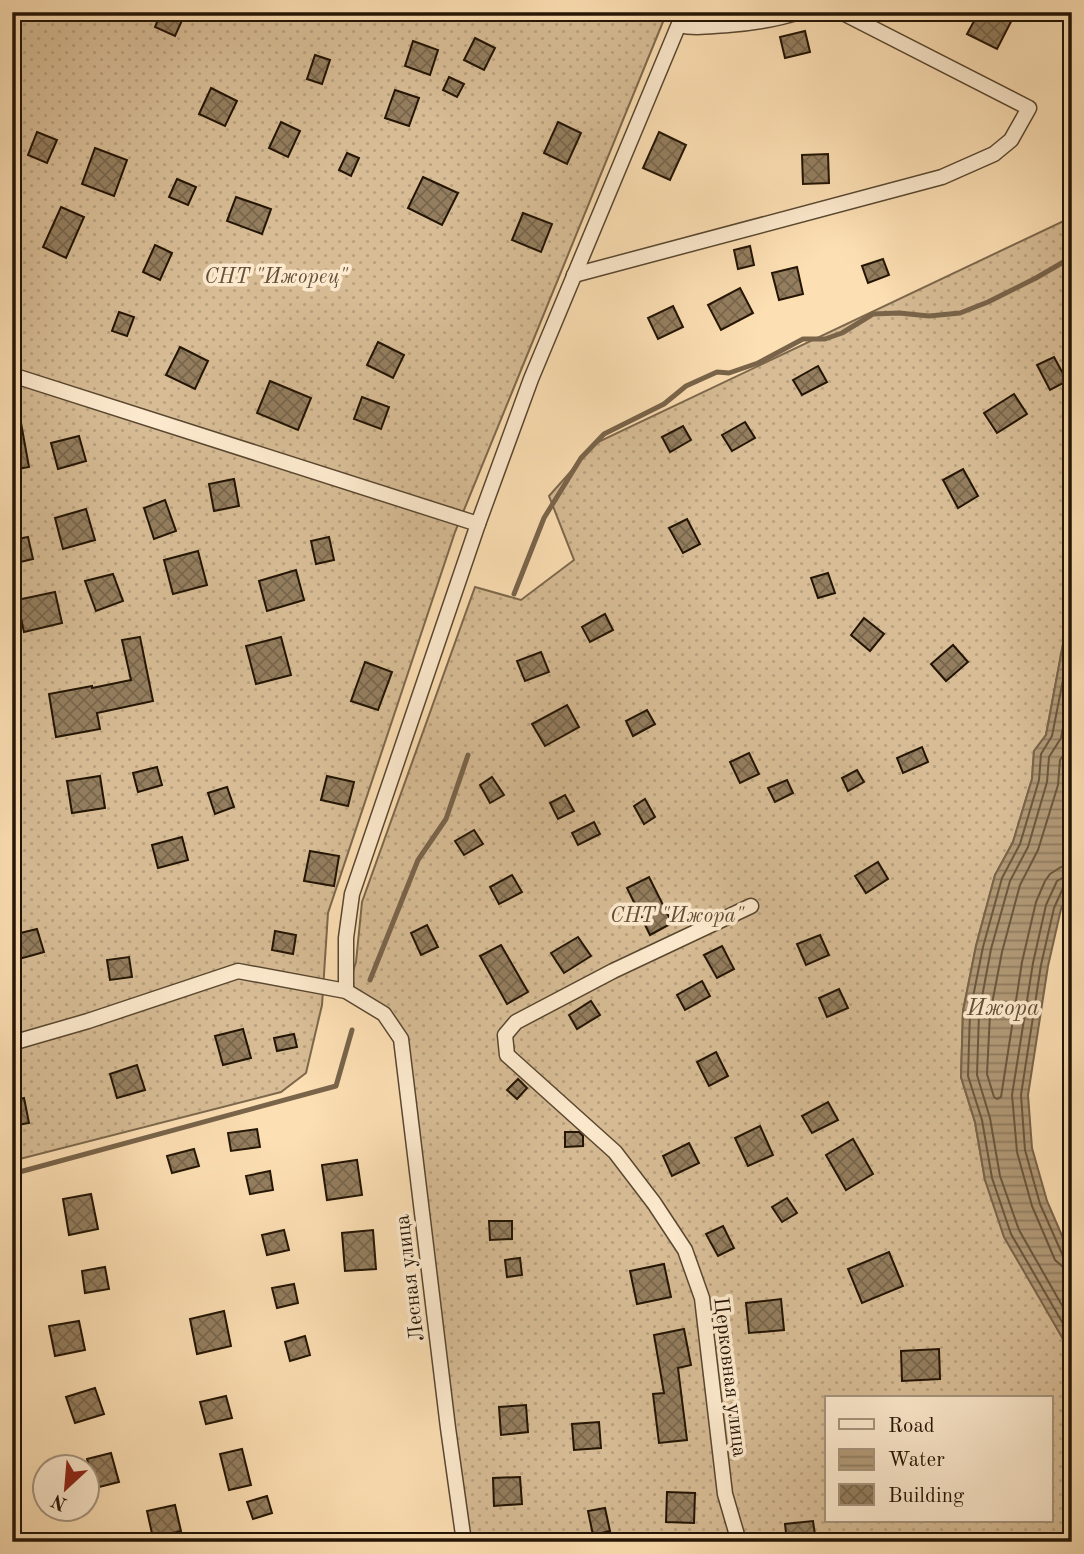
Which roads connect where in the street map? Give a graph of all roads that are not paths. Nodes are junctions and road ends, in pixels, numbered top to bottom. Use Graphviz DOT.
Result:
graph roads {
  1 [pos="799,12"];
  2 [pos="841,12"];
  3 [pos="681,19"];
  4 [pos="574,275"];
  5 [pos="12,375"];
  6 [pos="478,524"];
  7 [pos="751,906"];
  8 [pos="346,991"];
  9 [pos="12,1044"];
  10 [pos="464,1542"];
  11 [pos="739,1542"];
  1 -- 3 [label="street"];
  2 -- 4 [label="street"];
  3 -- 4 [label="street"];
  4 -- 6 [label="street"];
  5 -- 6 [label="street"];
  6 -- 8 [label="street"];
  7 -- 11 [label="street, Церковная улица"];
  8 -- 9 [label="street"];
  8 -- 10 [label="street, Лесная улица"];
}
